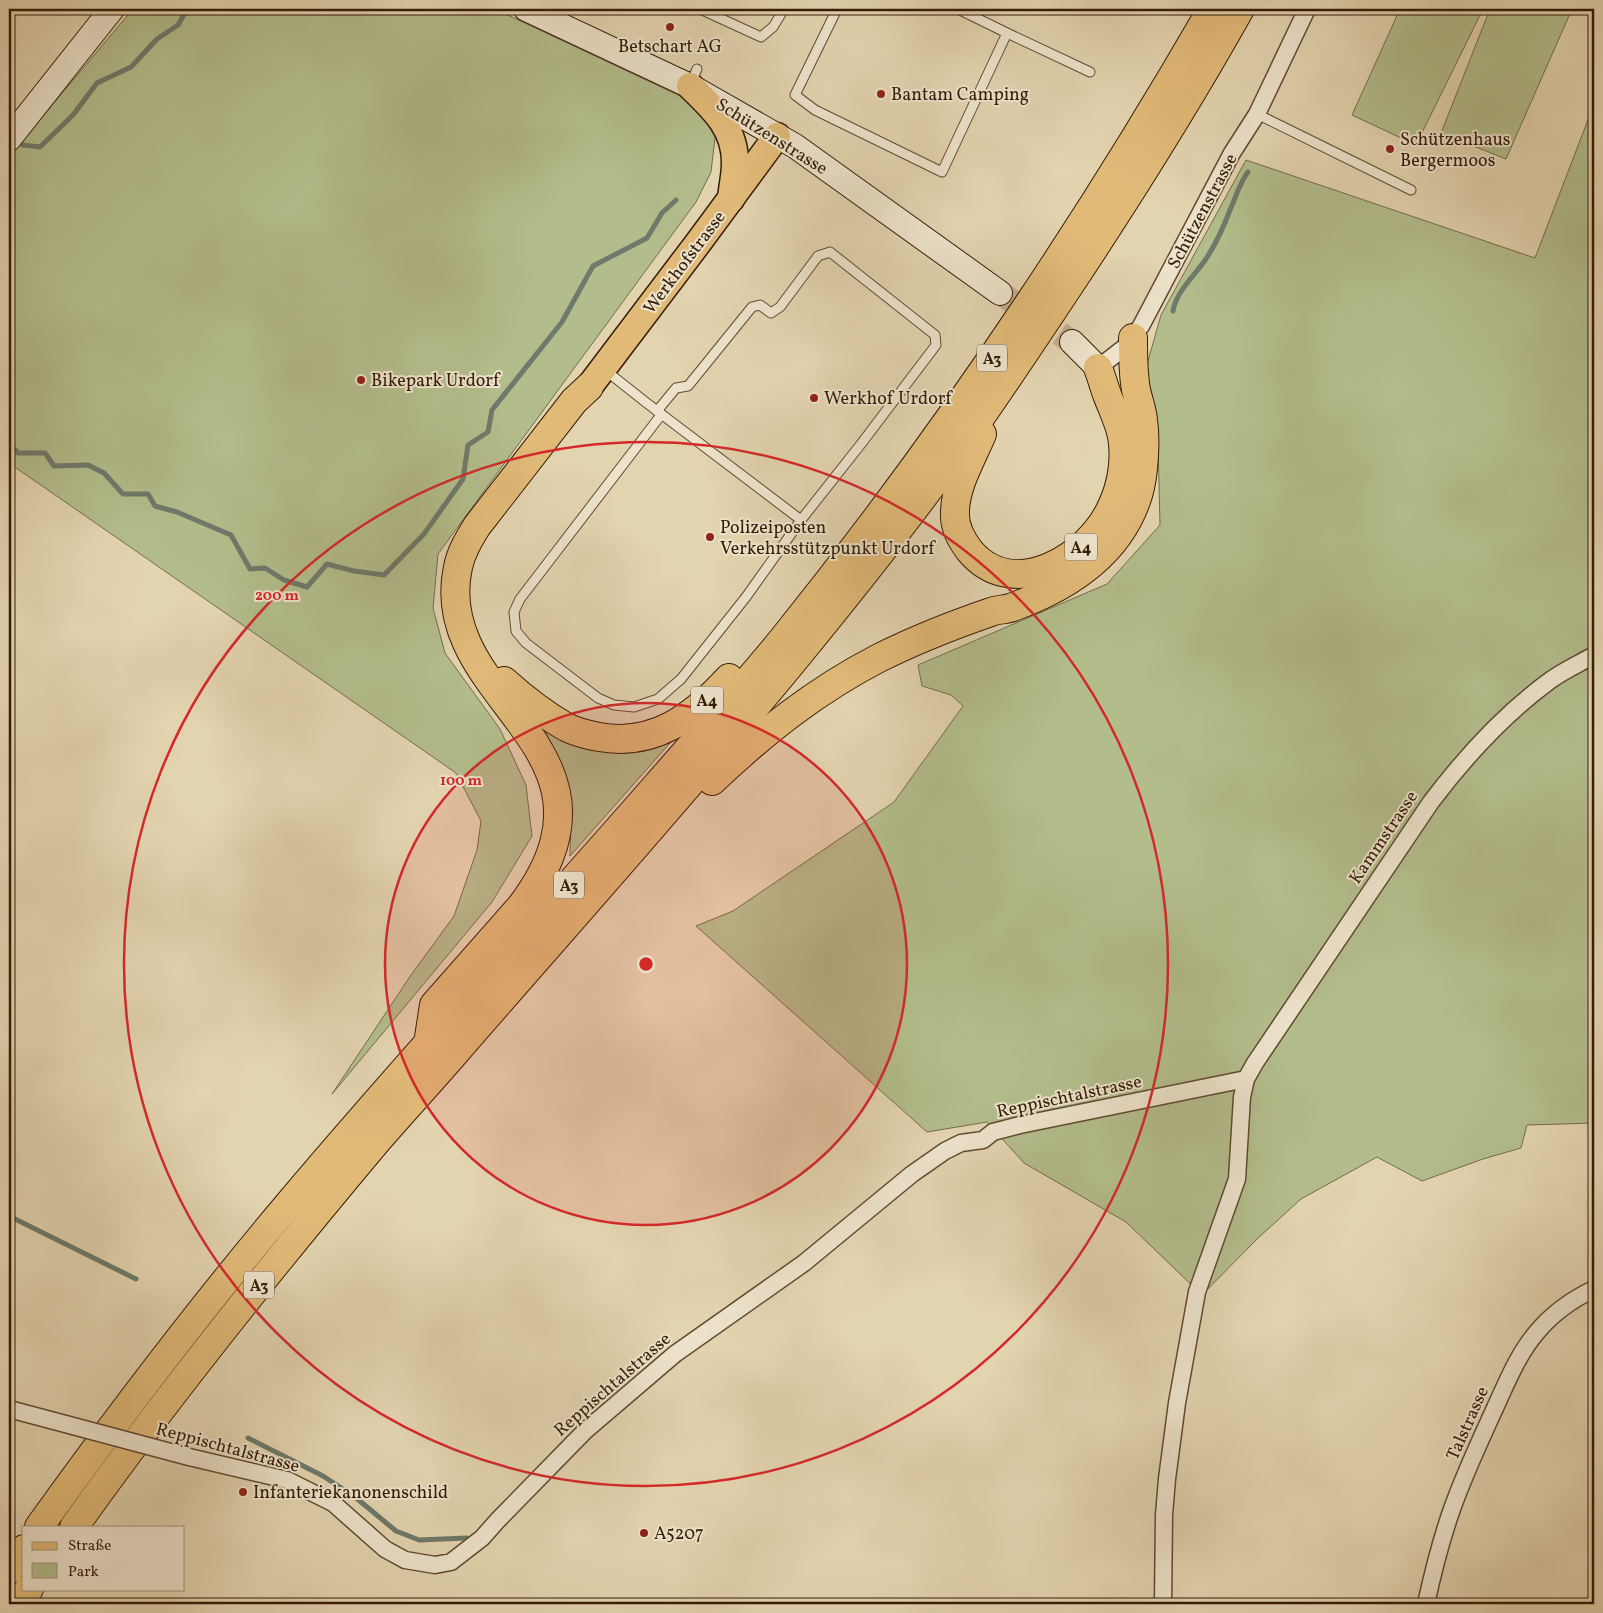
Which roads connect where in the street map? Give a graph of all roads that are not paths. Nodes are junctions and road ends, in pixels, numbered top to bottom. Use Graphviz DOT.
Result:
graph roads {
  1 [pos="112,9"];
  2 [pos="526,9"];
  3 [pos="700,9"];
  4 [pos="784,9"];
  5 [pos="837,9"];
  6 [pos="958,9"];
  7 [pos="1212,9"];
  8 [pos="1240,9"];
  9 [pos="1307,9"];
  10 [pos="1007,33"];
  11 [pos="1090,72"];
  12 [pos="694,77"];
  13 [pos="1257,114"];
  14 [pos="777,136"];
  15 [pos="9,139"];
  16 [pos="1411,190"];
  17 [pos="731,200"];
  18 [pos="1000,293"];
  19 [pos="1134,338"];
  20 [pos="1072,342"];
  21 [pos="1098,368"];
  22 [pos="596,377"];
  23 [pos="1003,384"];
  24 [pos="659,413"];
  25 [pos="1144,445"];
  26 [pos="801,520"];
  27 [pos="837,569"];
  28 [pos="1594,655"];
  29 [pos="532,718"];
  30 [pos="599,888"];
  31 [pos="428,1044"];
  32 [pos="1246,1079"];
  33 [pos="1594,1289"];
  34 [pos="9,1410"];
  35 [pos="41,1526"];
  36 [pos="75,1526"];
  37 [pos="22,1552"];
  38 [pos="9,1570"];
  39 [pos="28,1590"];
  40 [pos="19,1604"];
  41 [pos="1163,1604"];
  42 [pos="1426,1604"];
  1 -- 15 [label="main road"];
  2 -- 12 [label="main road, Schützenstrasse"];
  3 -- 4 [label="lane"];
  5 -- 10 [label="lane"];
  6 -- 10 [label="lane"];
  7 -- 27 [label="highway, A3"];
  8 -- 23 [label="highway, A3"];
  9 -- 13 [label="street, Schützenstrasse"];
  10 -- 11 [label="lane"];
  12 -- 14 [label="main road, Schützenstrasse"];
  12 -- 17 [label="main road"];
  13 -- 16 [label="lane"];
  13 -- 19 [label="street, Schützenstrasse"];
  14 -- 17 [label="main road, Werkhofstrasse"];
  14 -- 18 [label="main road, Schützenstrasse"];
  17 -- 22 [label="main road, Werkhofstrasse"];
  19 -- 21 [label="street, Schützenstrasse"];
  19 -- 25 [label="highway, A4"];
  20 -- 21 [label="main road"];
  21 -- 23 [label="highway, A4"];
  21 -- 25 [label="highway, A4"];
  22 -- 24 [label="lane"];
  22 -- 29 [label="highway"];
  23 -- 30 [label="highway, A3"];
  24 -- 26 [label="lane"];
  24 -- 26 [label="lane"];
  24 -- 26 [label="lane"];
  25 -- 30 [label="highway, A4"];
  27 -- 29 [label="highway, A4"];
  27 -- 31 [label="highway, A3"];
  28 -- 32 [label="street, Kammstrasse"];
  29 -- 31 [label="highway"];
  30 -- 36 [label="highway, A3"];
  31 -- 35 [label="highway, A3"];
  32 -- 34 [label="street, Reppischtalstrasse, bridge"];
  32 -- 41 [label="street"];
  33 -- 42 [label="street, Talstrasse"];
  37 -- 38 [label="highway"];
  39 -- 40 [label="highway"];
}
